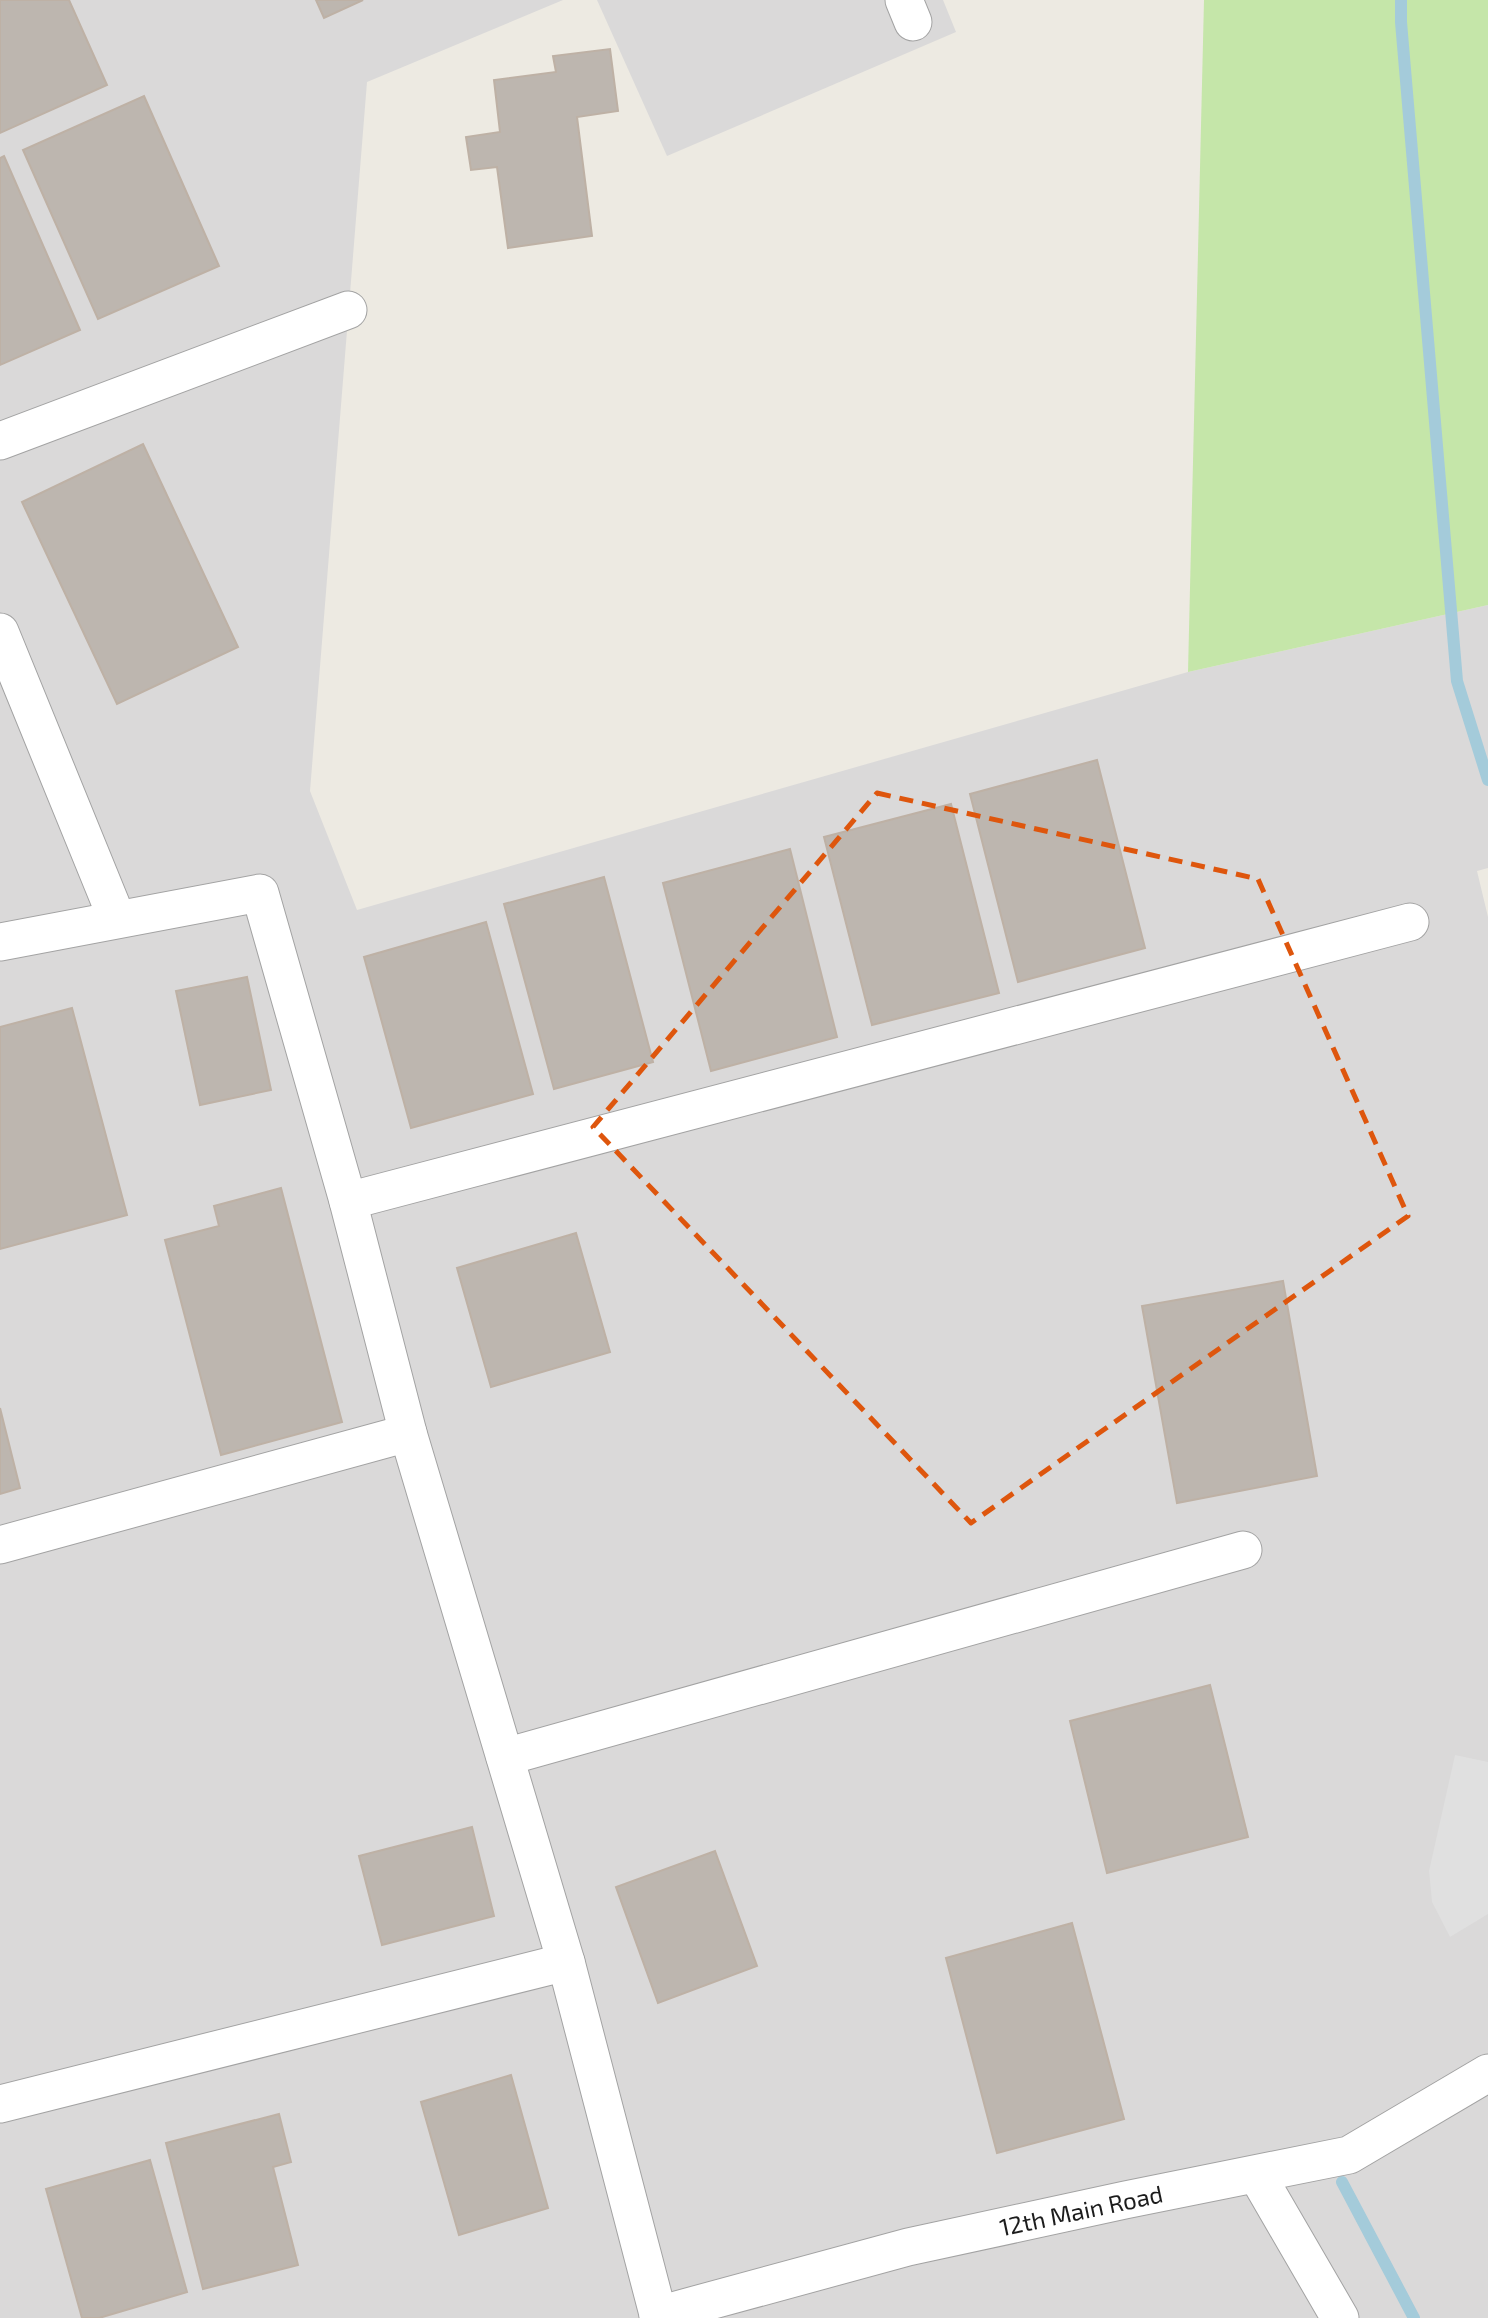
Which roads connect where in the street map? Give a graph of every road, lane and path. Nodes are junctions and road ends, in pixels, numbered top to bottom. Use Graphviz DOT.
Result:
graph roads {
  1 [pos="348,310"];
  2 [pos="0,441"];
  3 [pos="0,632"];
  4 [pos="117,919"];
  5 [pos="1410,922"];
  6 [pos="0,942"];
  7 [pos="348,1201"];
  8 [pos="408,1433"];
  9 [pos="0,1545"];
  10 [pos="1243,1550"];
  11 [pos="505,1757"];
  12 [pos="566,1962"];
  13 [pos="1488,2073"];
  14 [pos="0,2104"];
  15 [pos="1257,2175"];
  16 [pos="659,2317"];
  17 [pos="1340,2318"];
  1 -- 2 [label="street"];
  3 -- 4 [label="street"];
  4 -- 6 [label="street"];
  4 -- 7 [label="street"];
  5 -- 7 [label="street"];
  7 -- 8 [label="street"];
  8 -- 9 [label="street"];
  8 -- 11 [label="street"];
  10 -- 11 [label="street"];
  11 -- 12 [label="street"];
  12 -- 14 [label="street"];
  12 -- 16 [label="street"];
  13 -- 15 [label="street, 12th Main Road"];
  15 -- 16 [label="street, 12th Main Road"];
  15 -- 17 [label="street"];
}
